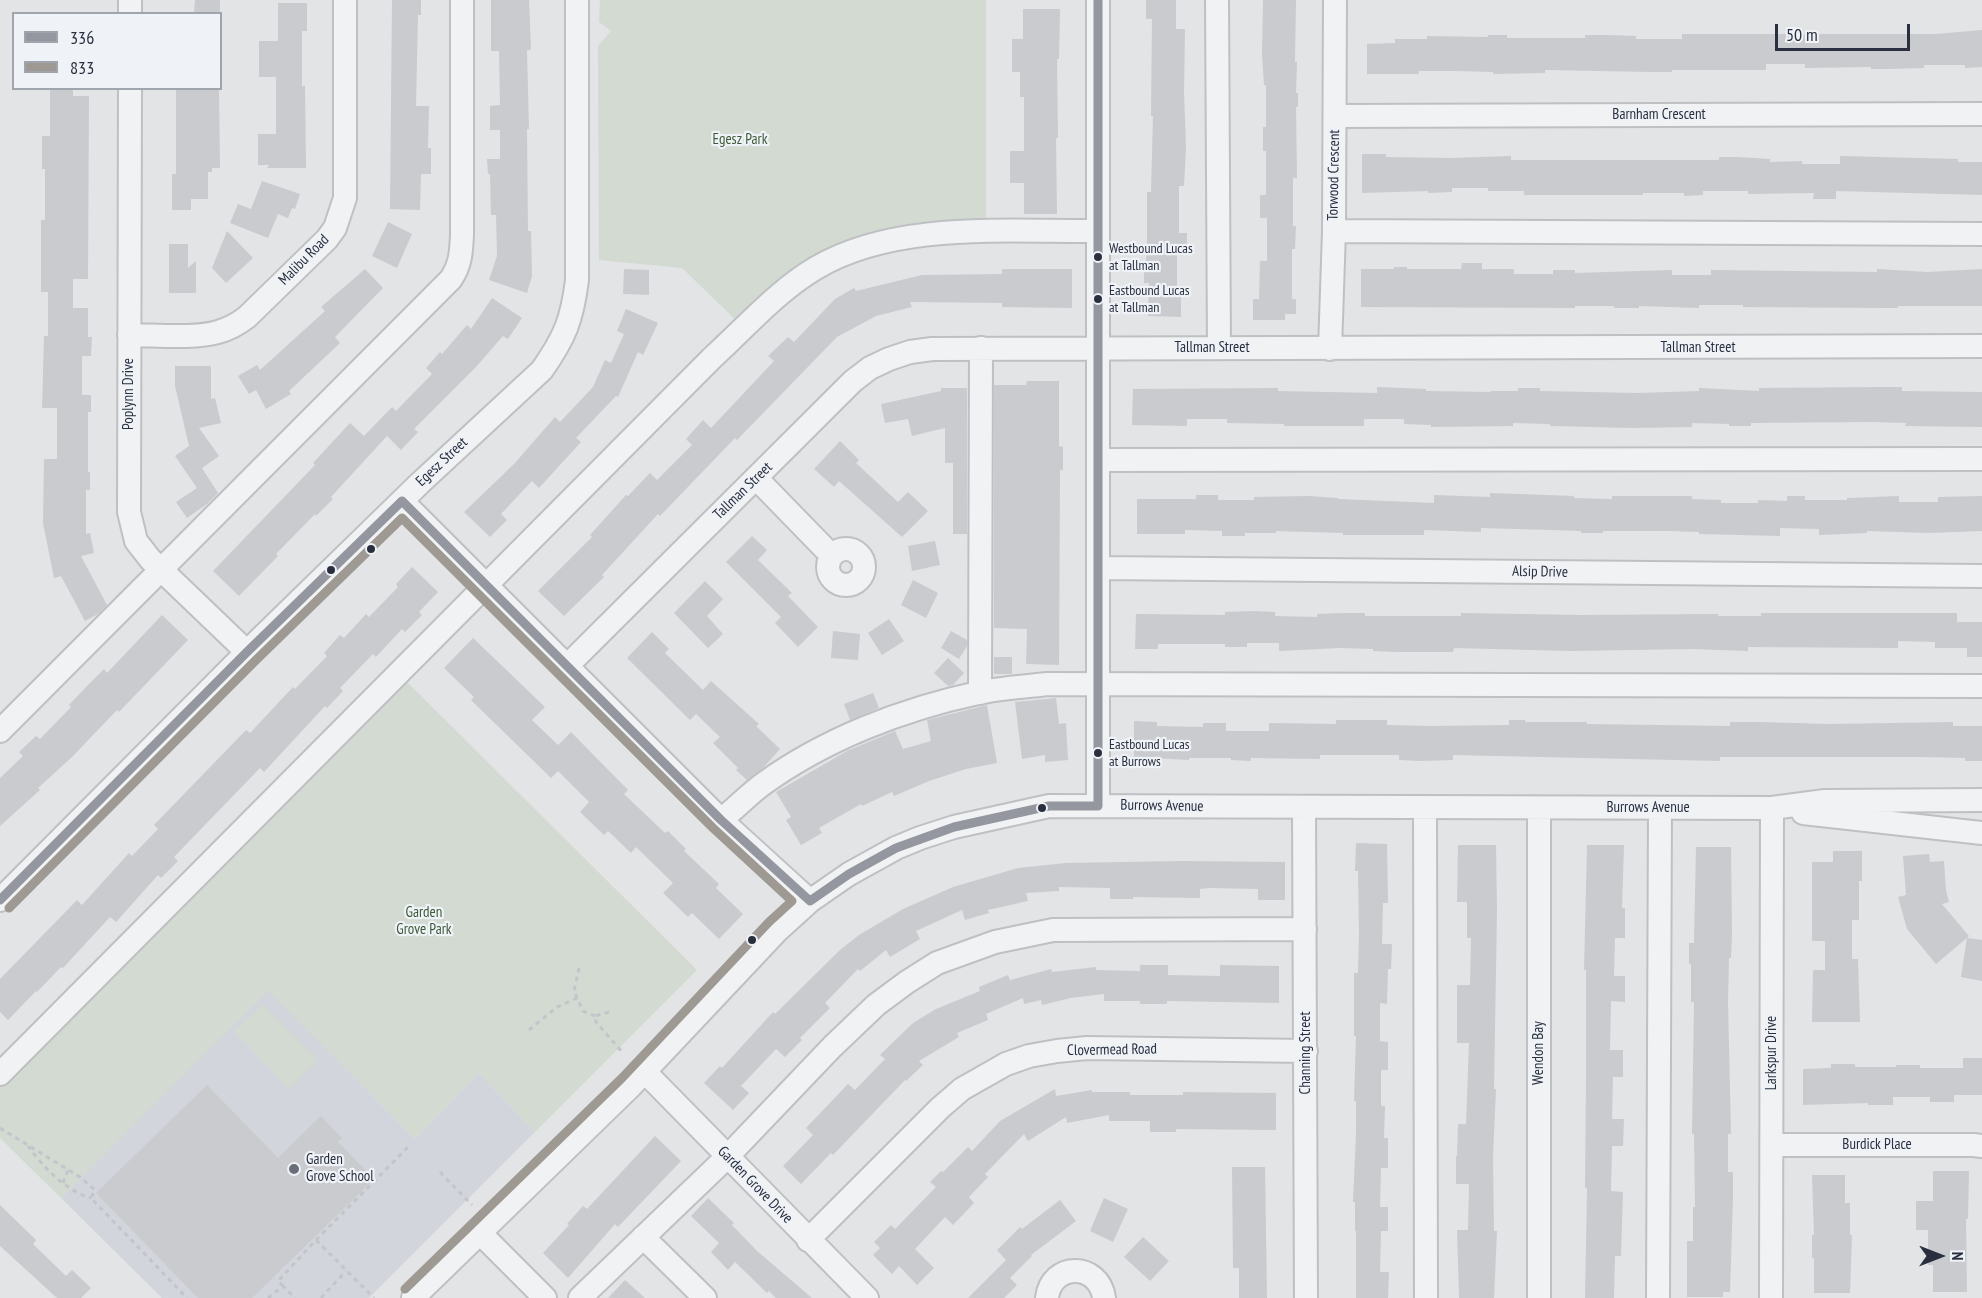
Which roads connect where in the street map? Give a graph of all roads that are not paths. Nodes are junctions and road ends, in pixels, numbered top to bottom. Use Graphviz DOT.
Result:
graph roads {
  1 [pos="345,0"];
  2 [pos="462,0"];
  3 [pos="577,0"];
  4 [pos="1098,0"];
  5 [pos="1217,0"];
  6 [pos="1335,0"];
  7 [pos="130,90"];
  8 [pos="1982,114"];
  9 [pos="1335,117"];
  10 [pos="1098,231"];
  11 [pos="1334,231"];
  12 [pos="1982,234"];
  13 [pos="129,336"];
  14 [pos="1982,346"];
  15 [pos="1219,347"];
  16 [pos="981,348"];
  17 [pos="1098,349"];
  18 [pos="1330,349"];
  19 [pos="1982,459"];
  20 [pos="1098,460"];
  21 [pos="757,479"];
  22 [pos="402,501"];
  23 [pos="831,555"];
  24 [pos="1098,568"];
  25 [pos="162,570"];
  26 [pos="1982,576"];
  27 [pos="487,585"];
  28 [pos="247,652"];
  29 [pos="567,666"];
  30 [pos="1098,685"];
  31 [pos="1982,686"];
  32 [pos="980,693"];
  33 [pos="0,731"];
  34 [pos="1982,800"];
  35 [pos="1098,806"];
  36 [pos="1304,808"];
  37 [pos="1425,808"];
  38 [pos="1539,808"];
  39 [pos="1660,808"];
  40 [pos="1772,808"];
  41 [pos="721,820"];
  42 [pos="1982,833"];
  43 [pos="3,890"];
  44 [pos="810,901"];
  45 [pos="1305,929"];
  46 [pos="1306,1050"];
  47 [pos="644,1071"];
  48 [pos="0,1074"];
  49 [pos="1772,1145"];
  50 [pos="1982,1146"];
  51 [pos="727,1156"];
  52 [pos="480,1233"];
  53 [pos="644,1237"];
  54 [pos="808,1240"];
  55 [pos="414,1298"];
  56 [pos="545,1298"];
  57 [pos="580,1298"];
  58 [pos="705,1298"];
  59 [pos="867,1298"];
  60 [pos="1047,1298"];
  61 [pos="1104,1298"];
  62 [pos="1306,1298"];
  63 [pos="1426,1298"];
  64 [pos="1539,1298"];
  65 [pos="1658,1298"];
  66 [pos="1772,1298"];
  1 -- 13 [label="street, Malibu Road"];
  2 -- 25 [label="street"];
  3 -- 22 [label="street, Egesz Street"];
  4 -- 10 [label="street"];
  5 -- 15 [label="street"];
  6 -- 9 [label="street, Torwood Crescent"];
  7 -- 13 [label="street, Poplynn Drive"];
  8 -- 9 [label="street, Barnham Crescent"];
  9 -- 11 [label="street, Torwood Crescent"];
  10 -- 17 [label="street"];
  10 -- 27 [label="street"];
  11 -- 12 [label="street"];
  11 -- 18 [label="street, Torwood Crescent"];
  13 -- 25 [label="street, Poplynn Drive"];
  14 -- 18 [label="street, Tallman Street"];
  15 -- 17 [label="street, Tallman Street"];
  15 -- 18 [label="street, Tallman Street"];
  16 -- 17 [label="street, Tallman Street"];
  16 -- 21 [label="street, Tallman Street"];
  16 -- 32 [label="street"];
  17 -- 20 [label="street"];
  19 -- 20 [label="street"];
  20 -- 24 [label="street"];
  21 -- 23 [label="street"];
  21 -- 29 [label="street, Tallman Street"];
  22 -- 27 [label="street"];
  22 -- 28 [label="street, Egesz Street"];
  24 -- 26 [label="street, Alsip Drive"];
  24 -- 30 [label="street"];
  25 -- 28 [label="street, Poplynn Drive"];
  25 -- 33 [label="street"];
  27 -- 29 [label="street"];
  27 -- 48 [label="street"];
  28 -- 43 [label="street, Egesz Street"];
  29 -- 41 [label="street"];
  30 -- 31 [label="street"];
  30 -- 32 [label="street"];
  30 -- 35 [label="street"];
  32 -- 41 [label="street"];
  34 -- 40 [label="street, Burrows Avenue"];
  35 -- 36 [label="street, Burrows Avenue"];
  35 -- 44 [label="street, Burrows Avenue"];
  36 -- 37 [label="street, Burrows Avenue"];
  36 -- 45 [label="street, Channing Street"];
  37 -- 38 [label="street, Burrows Avenue"];
  37 -- 63 [label="street"];
  38 -- 39 [label="street, Burrows Avenue"];
  38 -- 64 [label="street, Wendon Bay"];
  39 -- 40 [label="street, Burrows Avenue"];
  39 -- 65 [label="street"];
  40 -- 42 [label="street, Burrows Avenue"];
  40 -- 49 [label="street, Larkspur Drive"];
  41 -- 44 [label="street"];
  44 -- 47 [label="street, Burrows Avenue"];
  45 -- 46 [label="street, Channing Street"];
  45 -- 51 [label="street"];
  46 -- 54 [label="street, Clovermead Road"];
  46 -- 62 [label="street, Channing Street"];
  47 -- 51 [label="street, Garden Grove Drive"];
  47 -- 52 [label="street, Burrows Avenue"];
  49 -- 50 [label="street, Burdick Place"];
  49 -- 66 [label="street, Larkspur Drive"];
  51 -- 53 [label="street"];
  51 -- 54 [label="street, Garden Grove Drive"];
  52 -- 55 [label="street, Burrows Avenue"];
  52 -- 56 [label="street"];
  53 -- 57 [label="street"];
  53 -- 58 [label="street"];
  54 -- 59 [label="street, Garden Grove Drive"];
  60 -- 61 [label="street"];
}
